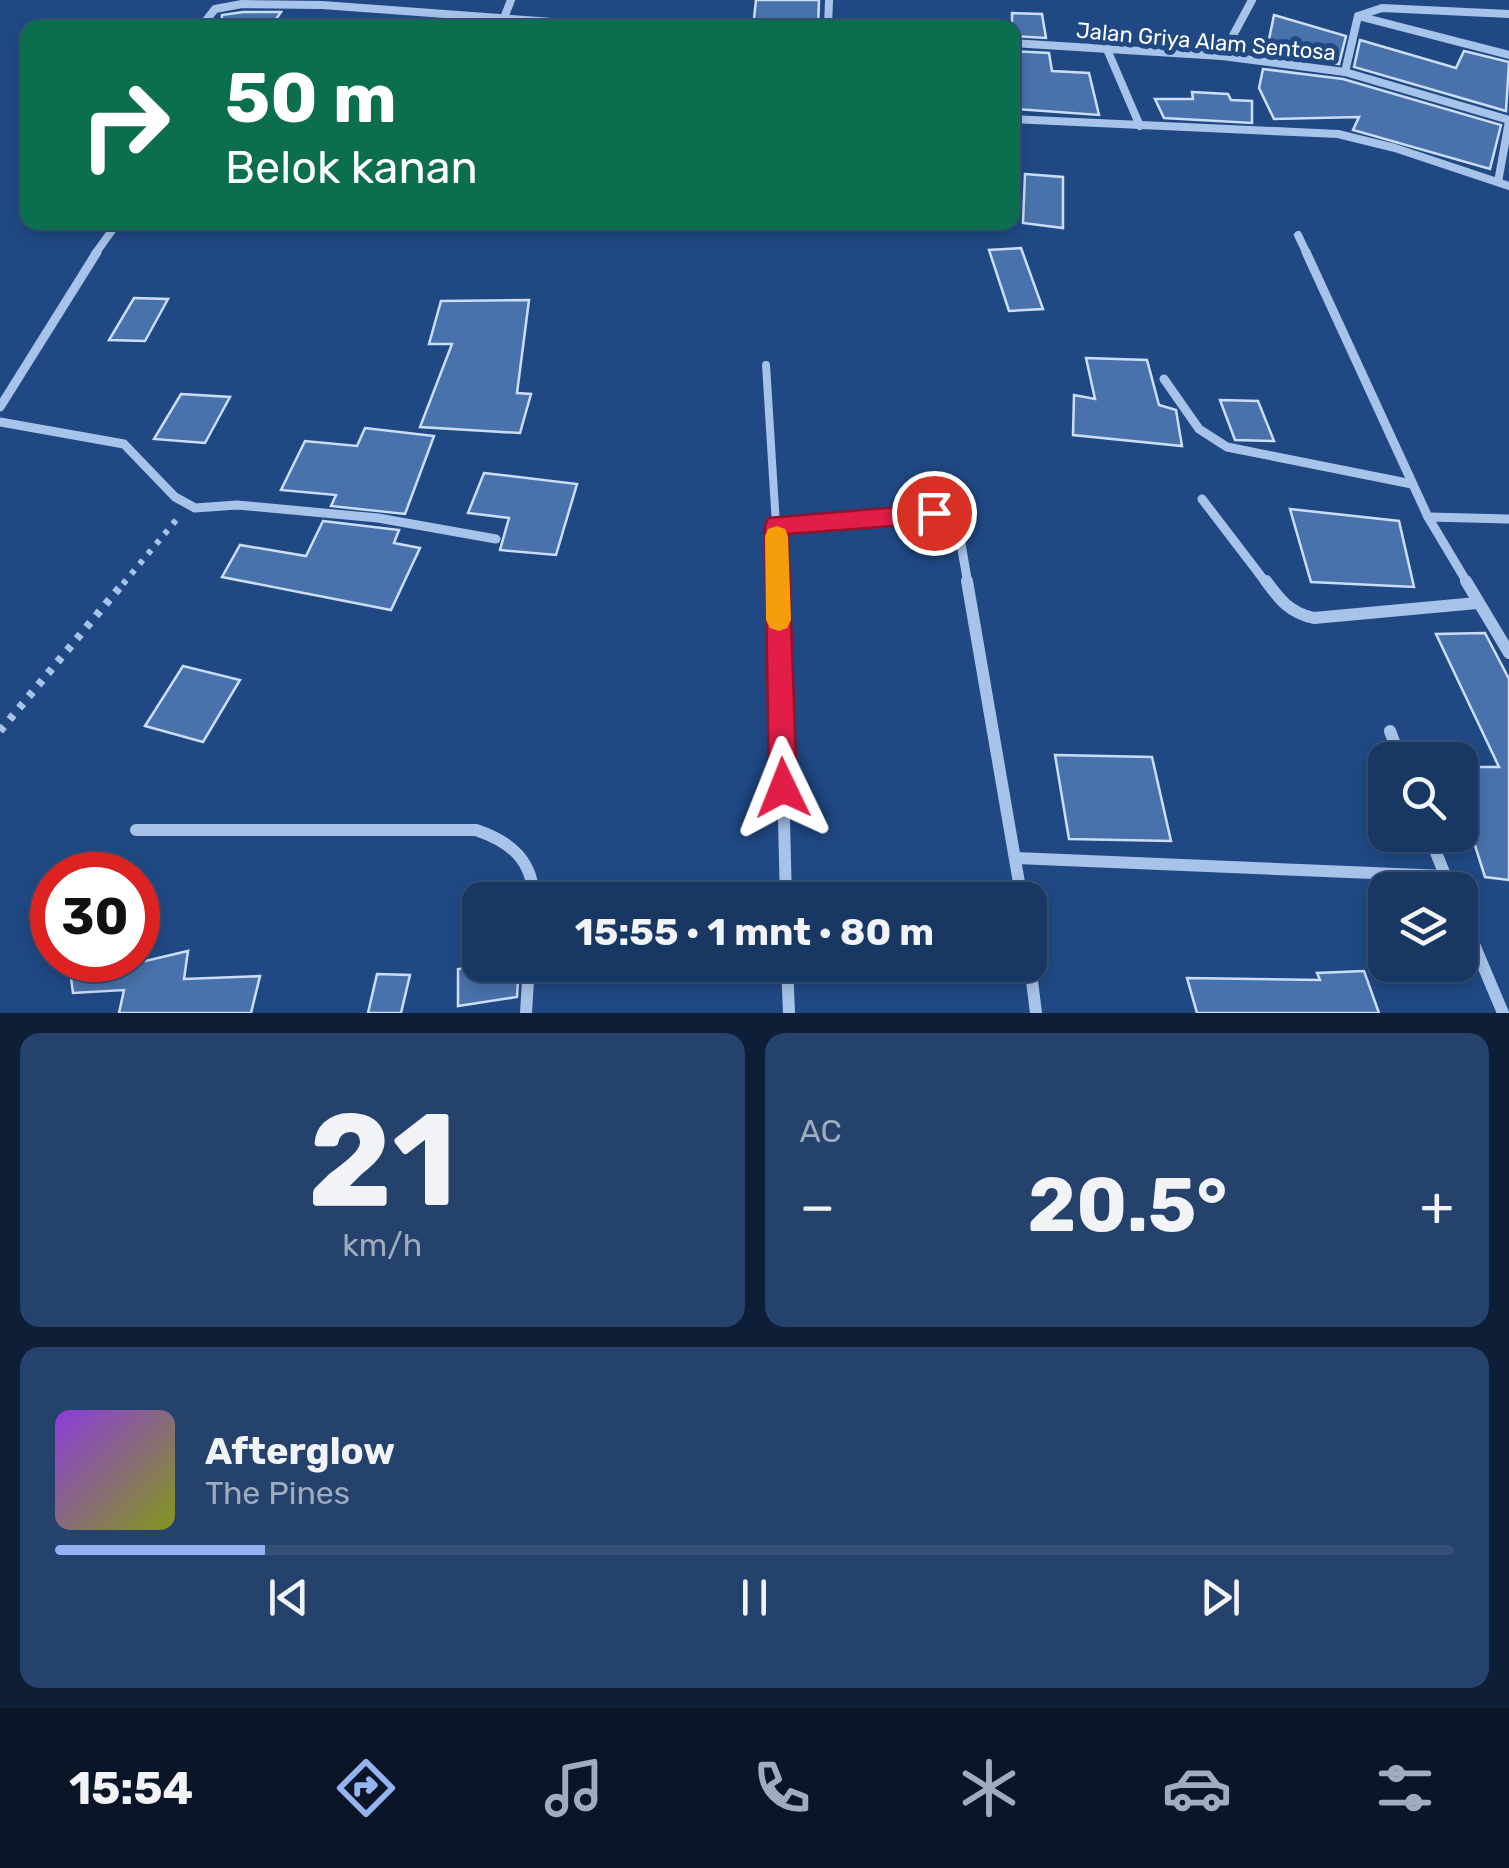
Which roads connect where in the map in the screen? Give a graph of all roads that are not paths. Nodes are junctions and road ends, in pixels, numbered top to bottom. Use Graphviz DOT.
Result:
graph roads {
  1 [pos="1252,0"];
  2 [pos="243,2"];
  3 [pos="1509,14"];
  4 [pos="1358,16"];
  5 [pos="206,20"];
  6 [pos="464,20"];
  7 [pos="1020,43"];
  8 [pos="1106,47"];
  9 [pos="1222,56"];
  10 [pos="1509,56"];
  11 [pos="1345,72"];
  12 [pos="1020,119"];
  13 [pos="1509,121"];
  14 [pos="1140,126"];
  15 [pos="1498,182"];
  16 [pos="1509,186"];
  17 [pos="112,230"];
  18 [pos="1298,235"];
  19 [pos="766,365"];
  20 [pos="1164,380"];
  21 [pos="0,408"];
  22 [pos="0,422"];
  23 [pos="1412,484"];
  24 [pos="1202,500"];
  25 [pos="1428,517"];
  26 [pos="1509,519"];
  27 [pos="776,526"];
  28 [pos="496,538"];
  29 [pos="1477,603"];
  30 [pos="1509,653"];
  31 [pos="1390,731"];
  32 [pos="1394,742"];
  33 [pos="136,830"];
  34 [pos="1016,858"];
  35 [pos="1368,873"];
  36 [pos="532,882"];
  37 [pos="786,882"];
  38 [pos="1019,882"];
  39 [pos="1478,954"];
  40 [pos="528,982"];
  41 [pos="788,982"];
  42 [pos="1032,982"];
  43 [pos="526,1013"];
  44 [pos="789,1013"];
  45 [pos="1036,1013"];
  46 [pos="1503,1013"];
  1 -- 9 [label="street"];
  2 -- 5 [label="street"];
  2 -- 6 [label="street"];
  3 -- 4 [label="street"];
  4 -- 10 [label="street"];
  4 -- 11 [label="street"];
  7 -- 8 [label="street, Jalan Griya Alam Sentosa"];
  8 -- 9 [label="street, Jalan Griya Alam Sentosa"];
  8 -- 14 [label="street"];
  9 -- 11 [label="street, Jalan Griya Alam Sentosa"];
  11 -- 13 [label="street, Jalan Griya Alam Sentosa"];
  12 -- 14 [label="street"];
  13 -- 15 [label="street"];
  14 -- 15 [label="street"];
  15 -- 16 [label="street"];
  17 -- 21 [label="street"];
  18 -- 23 [label="street"];
  19 -- 27 [label="lane"];
  20 -- 23 [label="street"];
  22 -- 28 [label="street"];
  23 -- 25 [label="street"];
  24 -- 29 [label="street"];
  25 -- 26 [label="street"];
  25 -- 29 [label="street"];
  27 -- 34 [label="street"];
  27 -- 37 [label="street"];
  29 -- 30 [label="street"];
  31 -- 32 [label="street"];
  33 -- 36 [label="street"];
  34 -- 35 [label="street"];
  34 -- 38 [label="street"];
  39 -- 46 [label="street"];
  40 -- 43 [label="street"];
  41 -- 44 [label="street"];
  42 -- 45 [label="street"];
}
